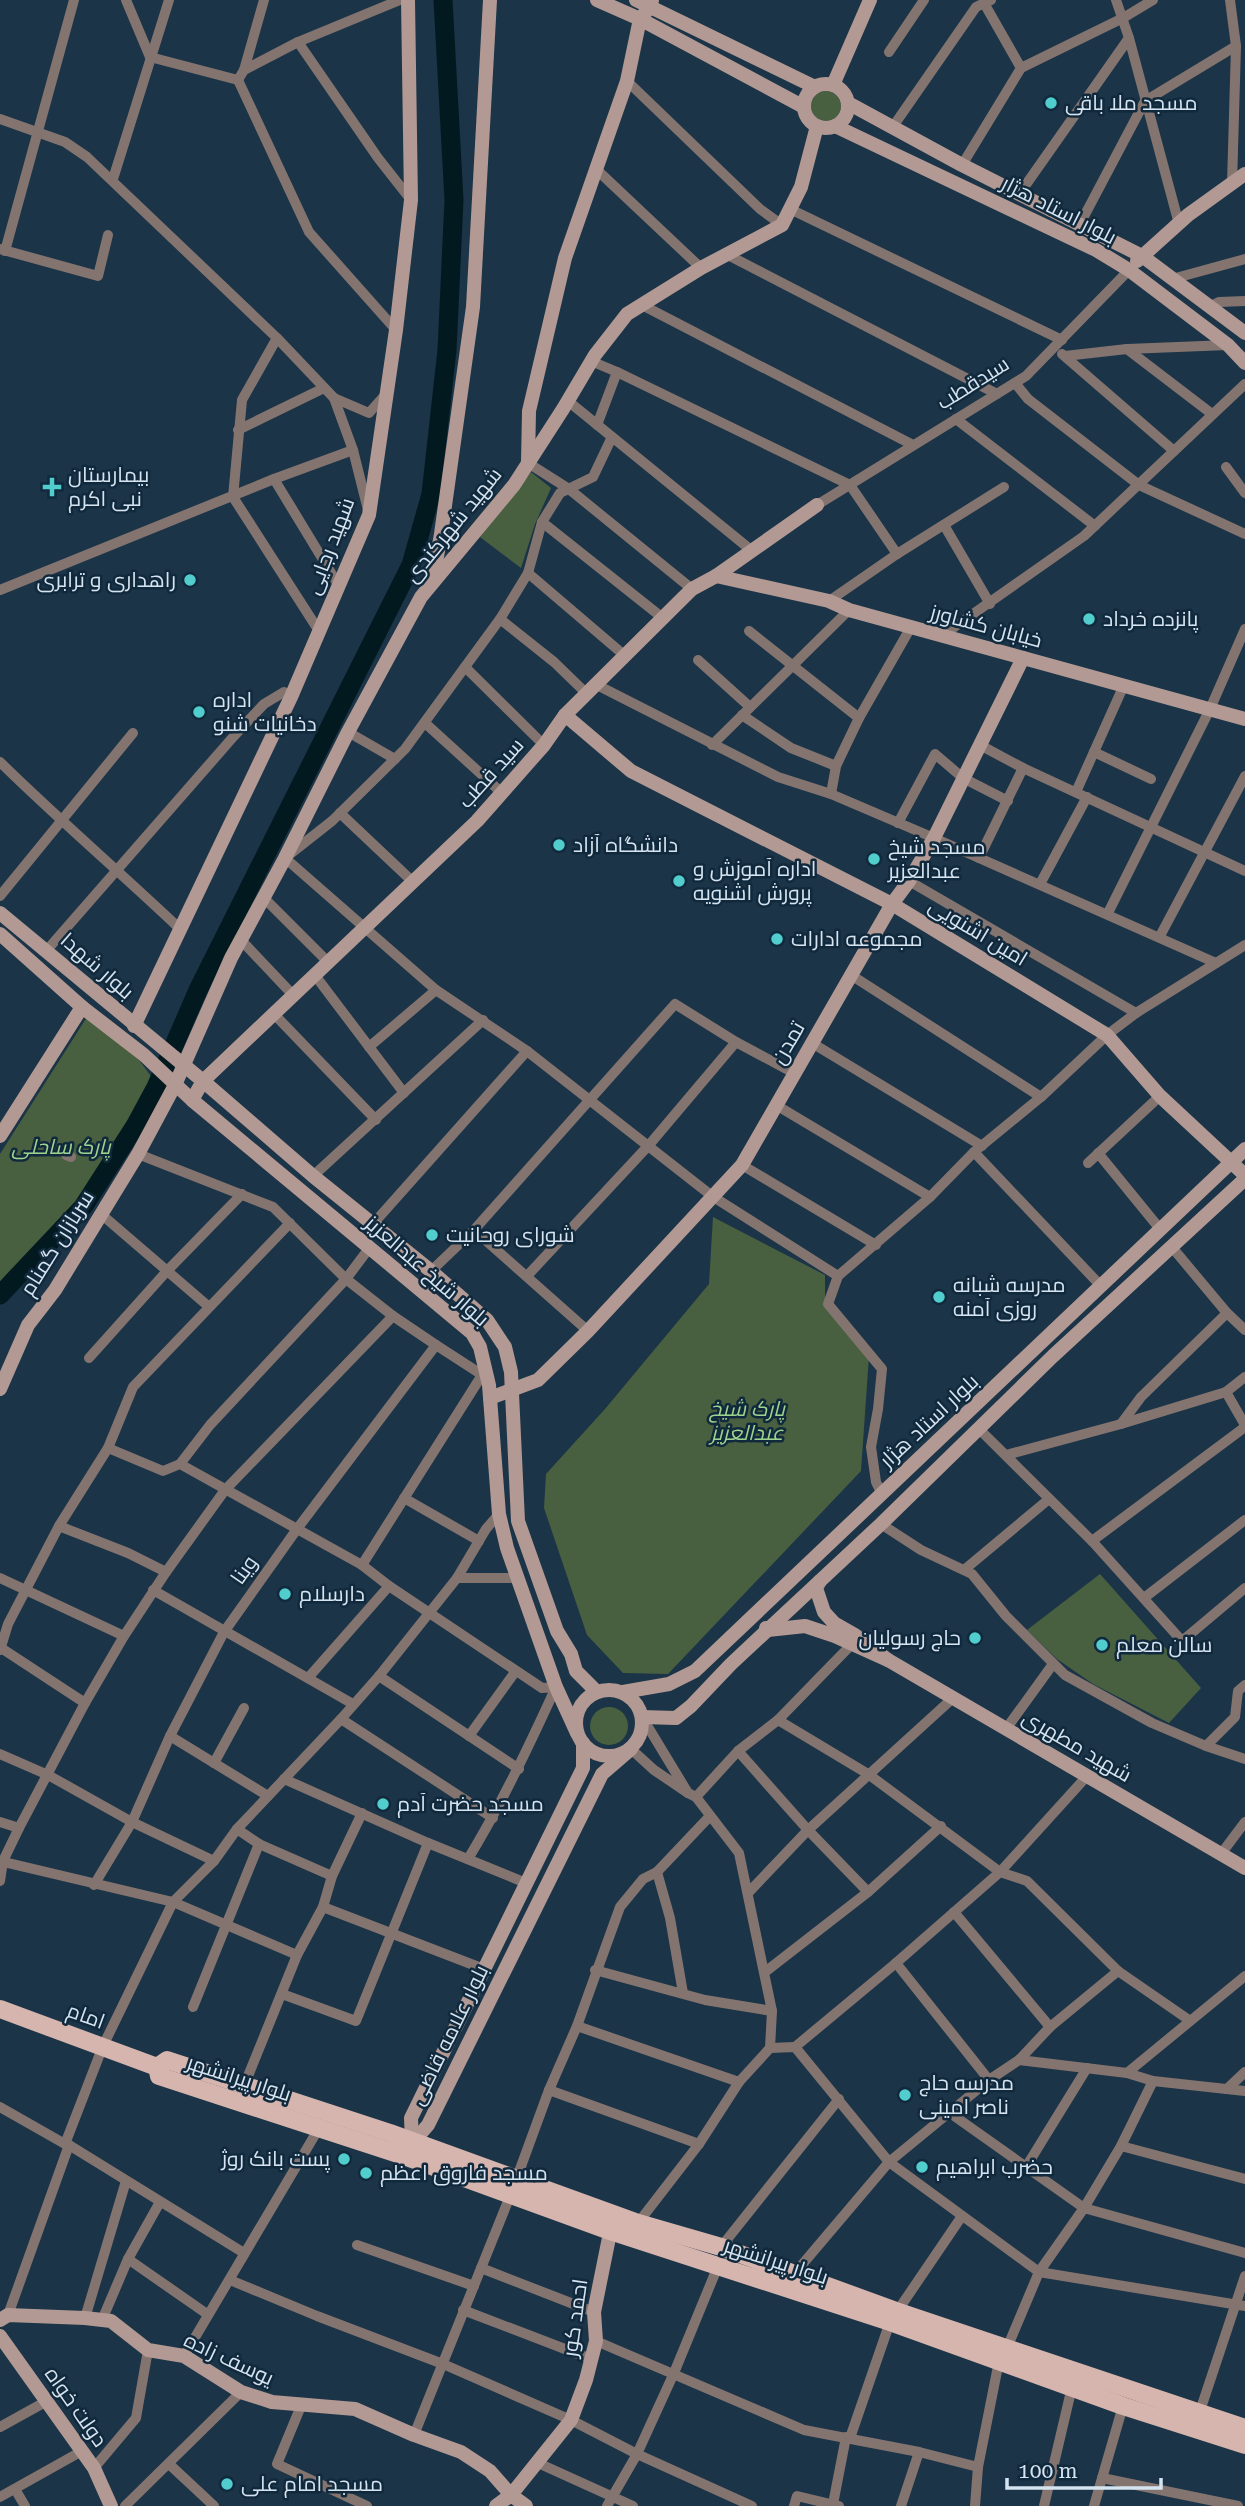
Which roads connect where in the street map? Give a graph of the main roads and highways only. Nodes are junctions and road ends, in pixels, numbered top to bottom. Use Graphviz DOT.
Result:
graph roads {
  1 [pos="0,2009"];
  2 [pos="157,2067"];
  3 [pos="408,2149"];
  4 [pos="612,2223"];
  5 [pos="893,2317"];
  6 [pos="1003,2354"];
  7 [pos="1245,2428"];
  8 [pos="1245,2445"];
  1 -- 2 [label="main road, امام"];
  2 -- 3 [label="main road, بلوار پیرانشهر"];
  2 -- 3 [label="main road, بلوار پیرانشهر"];
  3 -- 4 [label="main road, بلوار پیرانشهر"];
  4 -- 5 [label="main road, بلوار پیرانشهر"];
  4 -- 5 [label="main road, بلوار پیرانشهر"];
  5 -- 6 [label="main road, بلوار پیرانشهر"];
  6 -- 7 [label="main road, بلوار پیرانشهر"];
  6 -- 8 [label="main road, بلوار پیرانشهر"];
}
